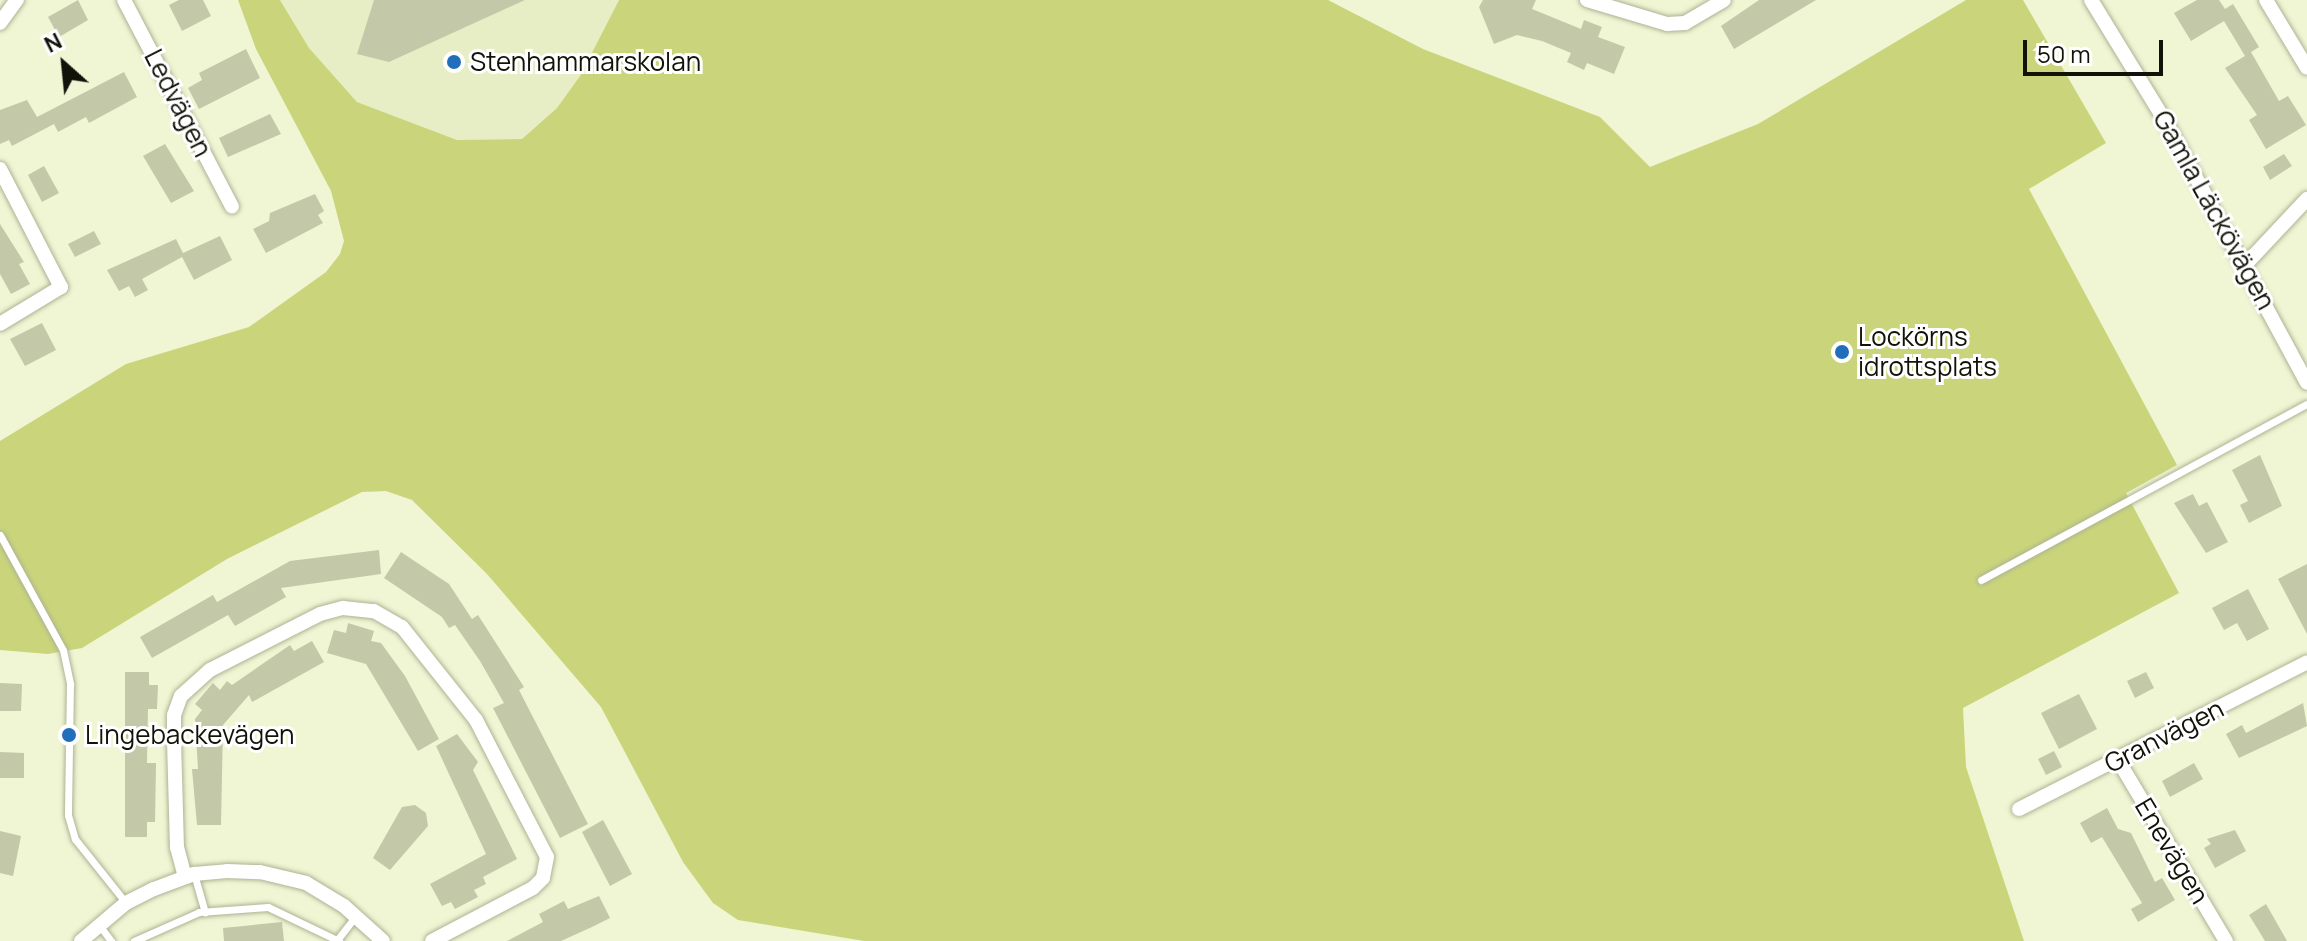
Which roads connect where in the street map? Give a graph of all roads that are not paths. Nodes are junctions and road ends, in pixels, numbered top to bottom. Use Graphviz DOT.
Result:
graph roads {
  1 [pos="17,0"];
  2 [pos="124,0"];
  3 [pos="1587,0"];
  4 [pos="1724,0"];
  5 [pos="2091,0"];
  6 [pos="2266,0"];
  7 [pos="0,23"];
  8 [pos="2307,68"];
  9 [pos="0,169"];
  10 [pos="2307,199"];
  11 [pos="232,207"];
  12 [pos="2245,265"];
  13 [pos="0,324"];
  14 [pos="2305,376"];
  15 [pos="2307,404"];
  16 [pos="0,535"];
  17 [pos="1981,580"];
  18 [pos="2307,662"];
  19 [pos="2118,760"];
  20 [pos="2019,809"];
  21 [pos="190,876"];
  22 [pos="126,903"];
  23 [pos="205,912"];
  24 [pos="356,916"];
  25 [pos="99,925"];
  26 [pos="81,941"];
  27 [pos="111,941"];
  28 [pos="134,941"];
  29 [pos="338,941"];
  30 [pos="383,941"];
  31 [pos="432,941"];
  32 [pos="2226,941"];
  1 -- 7 [label="street"];
  2 -- 11 [label="street, Ledvägen"];
  3 -- 4 [label="street"];
  5 -- 12 [label="street, Gamla Läckövägen"];
  6 -- 8 [label="street"];
  9 -- 13 [label="street"];
  10 -- 12 [label="street"];
  12 -- 14 [label="street, Gamla Läckövägen"];
  15 -- 17 [label="lane"];
  16 -- 22 [label="lane"];
  18 -- 19 [label="street, Granvägen"];
  19 -- 20 [label="street, Granvägen"];
  19 -- 32 [label="street, Enevägen"];
  21 -- 22 [label="street"];
  21 -- 23 [label="lane"];
  21 -- 24 [label="street"];
  21 -- 31 [label="street"];
  22 -- 25 [label="street"];
  23 -- 28 [label="lane"];
  23 -- 29 [label="lane"];
  24 -- 29 [label="lane"];
  24 -- 30 [label="street"];
  25 -- 26 [label="street"];
  25 -- 27 [label="lane"];
}
